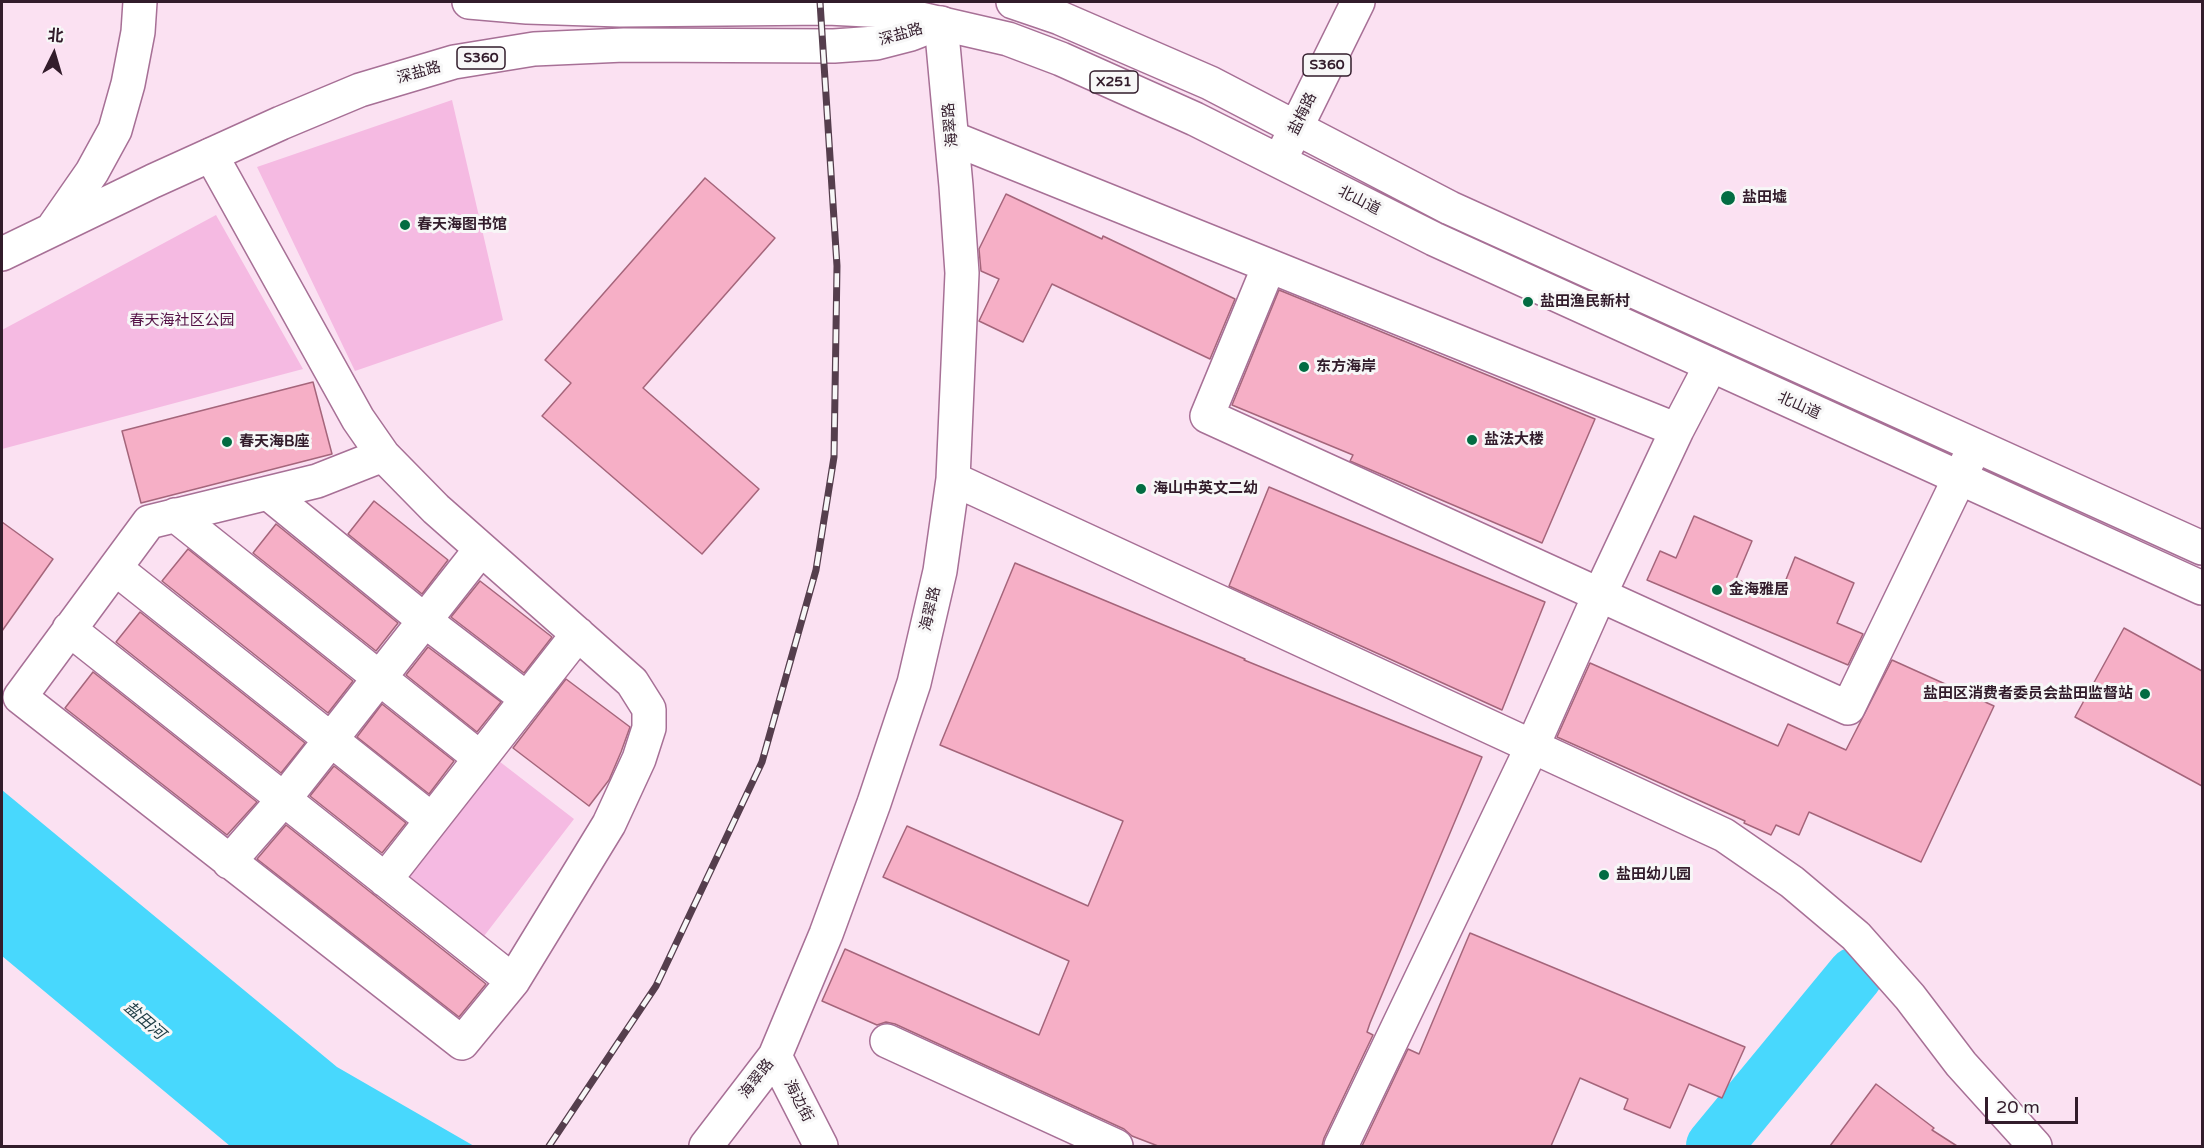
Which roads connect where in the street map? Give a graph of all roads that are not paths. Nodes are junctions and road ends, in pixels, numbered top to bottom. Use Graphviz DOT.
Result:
graph roads {
  1 [pos="140,2"];
  2 [pos="470,2"];
  3 [pos="1013,2"];
  4 [pos="1358,2"];
  5 [pos="685,9"];
  6 [pos="941,23"];
  7 [pos="534,49"];
  8 [pos="1296,128"];
  9 [pos="952,138"];
  10 [pos="211,155"];
  11 [pos="1279,161"];
  12 [pos="51,230"];
  13 [pos="2,254"];
  14 [pos="1269,266"];
  15 [pos="1711,365"];
  16 [pos="1677,430"];
  17 [pos="1975,446"];
  18 [pos="383,455"];
  19 [pos="1960,478"];
  20 [pos="953,479"];
  21 [pos="268,493"];
  22 [pos="175,515"];
  23 [pos="2202,548"];
  24 [pos="481,549"];
  25 [pos="115,568"];
  26 [pos="2202,588"];
  27 [pos="1599,596"];
  28 [pos="424,620"];
  29 [pos="69,629"];
  30 [pos="578,634"];
  31 [pos="378,679"];
  32 [pos="526,699"];
  33 [pos="332,738"];
  34 [pos="1533,745"];
  35 [pos="480,758"];
  36 [pos="284,799"];
  37 [pos="432,819"];
  38 [pos="229,862"];
  39 [pos="386,880"];
  40 [pos="513,981"];
  41 [pos="887,1041"];
  42 [pos="775,1056"];
  43 [pos="706,1146"];
  44 [pos="821,1146"];
  45 [pos="1116,1146"];
  46 [pos="1341,1146"];
  47 [pos="2035,1146"];
  1 -- 12 [label="street"];
  2 -- 5 [label="street, 北山道 / X251"];
  3 -- 8 [label="street, X251"];
  4 -- 8 [label="street, 盐梅路 / S360"];
  5 -- 6 [label="street, 北山道 / X251"];
  5 -- 7 [label="street"];
  6 -- 7 [label="street, 深盐路 / S360"];
  6 -- 9 [label="street, 海翠路"];
  6 -- 11 [label="street, 北山道 / X251"];
  7 -- 10 [label="street, 深盐路 / S360"];
  8 -- 11 [label="street, 盐梅路 / S360"];
  8 -- 17 [label="street, X251"];
  9 -- 14 [label="street"];
  9 -- 20 [label="street, 海翠路"];
  10 -- 12 [label="street, 深盐路 / S360"];
  10 -- 18 [label="street"];
  11 -- 15 [label="street, 北山道 / X251"];
  12 -- 13 [label="street, 深盐路 / S360"];
  14 -- 16 [label="street"];
  14 -- 27 [label="street"];
  15 -- 16 [label="street"];
  15 -- 19 [label="street, 北山道 / X251"];
  16 -- 27 [label="street"];
  17 -- 19 [label="street"];
  17 -- 23 [label="street, X251"];
  18 -- 21 [label="street"];
  18 -- 24 [label="street"];
  19 -- 26 [label="street, 北山道 / X251"];
  19 -- 27 [label="street"];
  20 -- 34 [label="street"];
  20 -- 42 [label="street, 海翠路"];
  21 -- 22 [label="street"];
  21 -- 28 [label="street"];
  22 -- 25 [label="street"];
  22 -- 31 [label="street"];
  24 -- 28 [label="street"];
  24 -- 30 [label="street"];
  25 -- 29 [label="street"];
  25 -- 33 [label="street"];
  27 -- 34 [label="street"];
  28 -- 31 [label="street"];
  28 -- 32 [label="street"];
  29 -- 36 [label="street"];
  29 -- 38 [label="street"];
  30 -- 32 [label="street"];
  30 -- 40 [label="street"];
  31 -- 33 [label="street"];
  31 -- 35 [label="street"];
  32 -- 35 [label="street"];
  33 -- 36 [label="street"];
  33 -- 37 [label="street"];
  34 -- 46 [label="street"];
  34 -- 47 [label="street"];
  35 -- 37 [label="street"];
  36 -- 38 [label="street"];
  36 -- 39 [label="street"];
  37 -- 39 [label="street"];
  38 -- 40 [label="street"];
  39 -- 40 [label="street"];
  41 -- 45 [label="street"];
  42 -- 43 [label="street, 海翠路"];
  42 -- 44 [label="street, 海边街"];
}
